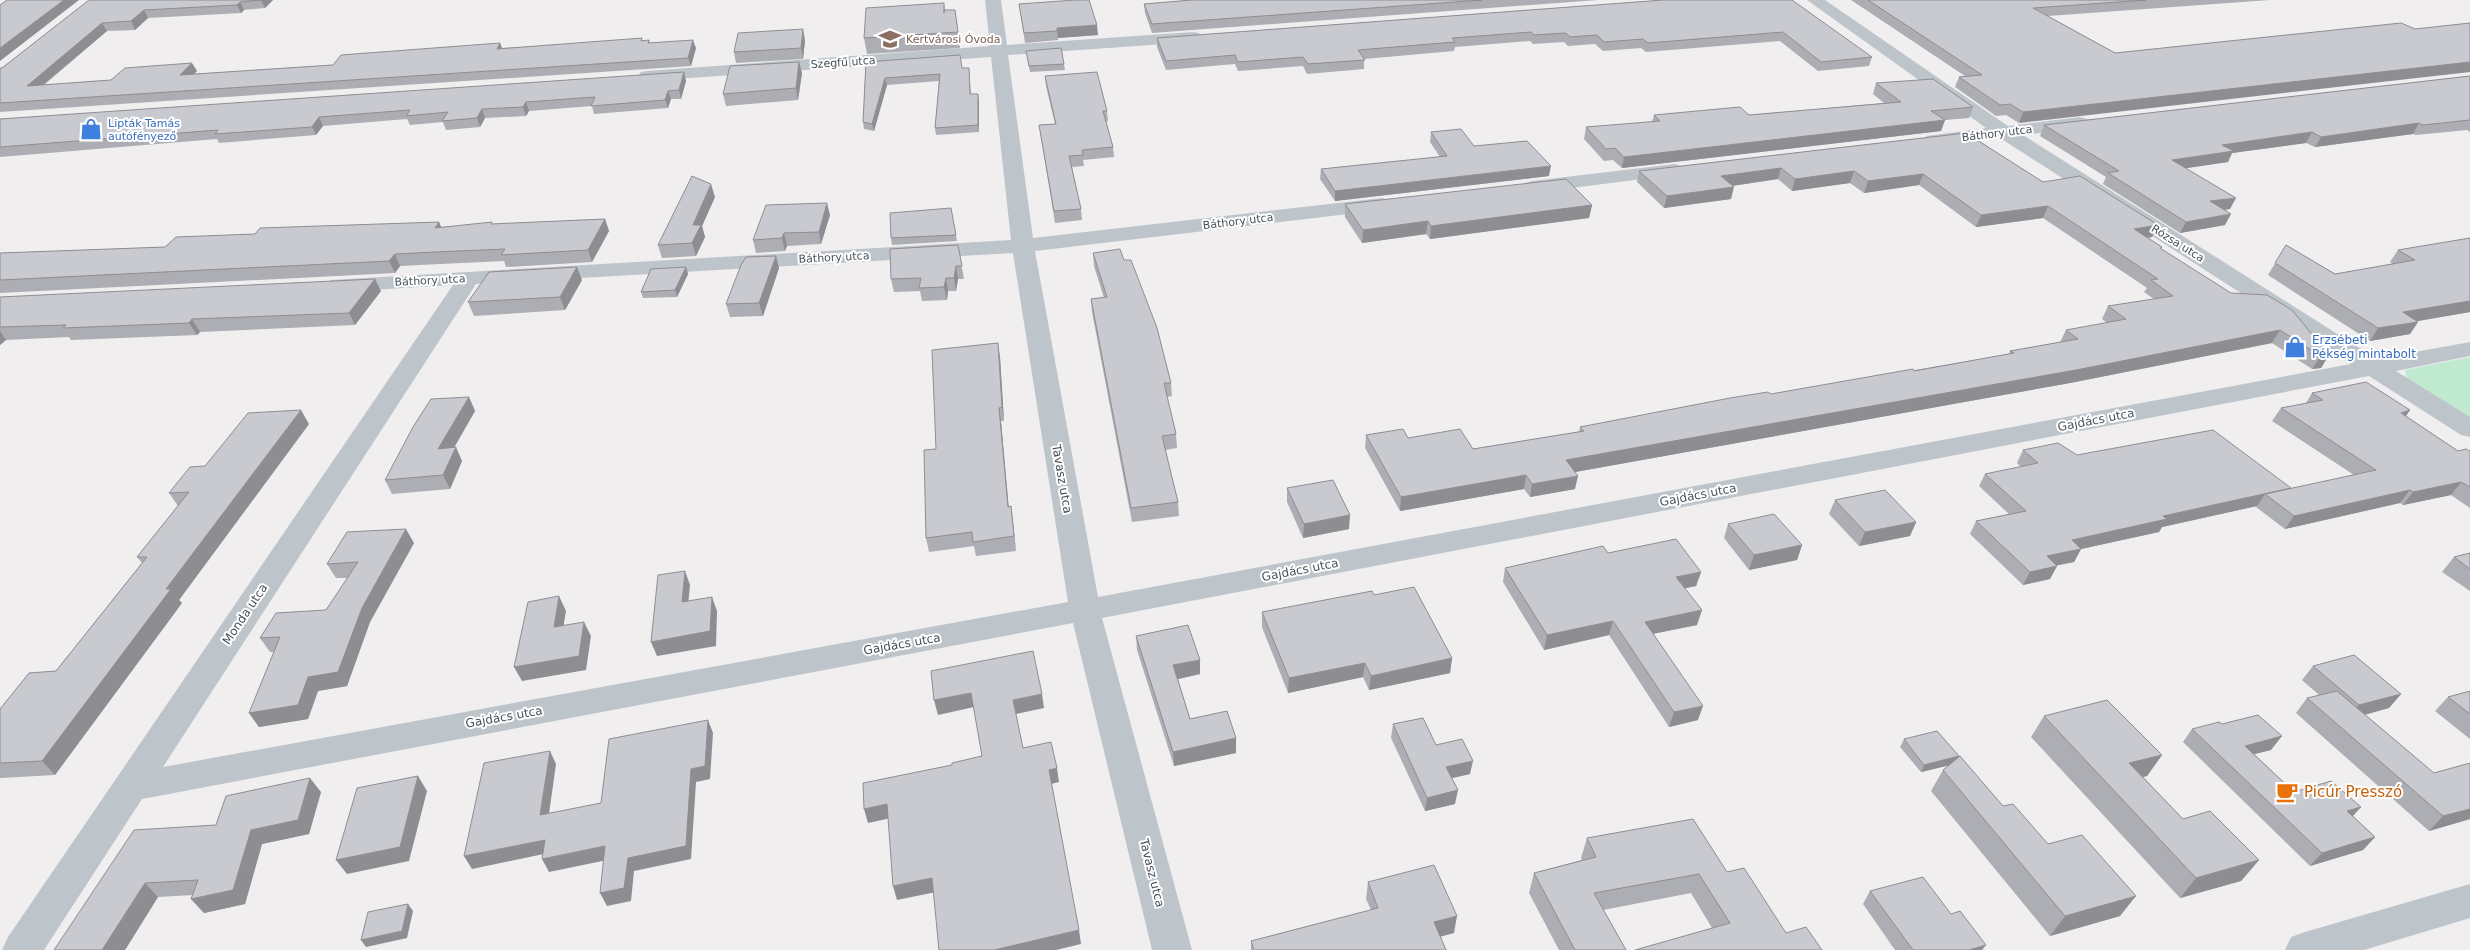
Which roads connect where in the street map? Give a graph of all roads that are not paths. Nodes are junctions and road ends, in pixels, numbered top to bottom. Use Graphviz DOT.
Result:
graph roads {
  1 [pos="993,0"];
  2 [pos="1815,0"];
  3 [pos="1208,36"];
  4 [pos="1000,52"];
  5 [pos="634,77"];
  6 [pos="2102,120"];
  7 [pos="2004,132"];
  8 [pos="1914,142"];
  9 [pos="1696,168"];
  10 [pos="1508,190"];
  11 [pos="1399,202"];
  12 [pos="1023,246"];
  13 [pos="469,278"];
  14 [pos="319,286"];
  15 [pos="2470,349"];
  16 [pos="2376,368"];
  17 [pos="2470,429"];
  18 [pos="1085,610"];
  19 [pos="130,786"];
  20 [pos="2470,902"];
  21 [pos="22,950"];
  22 [pos="1172,950"];
  23 [pos="2305,950"];
  1 -- 4 [label="street, Tavasz utca"];
  2 -- 7 [label="street, Rózsa utca"];
  3 -- 4 [label="street, Szegfű utca"];
  4 -- 5 [label="street, Szegfű utca"];
  4 -- 12 [label="street, Tavasz utca"];
  6 -- 7 [label="street, Báthory utca"];
  7 -- 8 [label="street, Báthory utca"];
  7 -- 16 [label="street, Rózsa utca"];
  9 -- 10 [label="street"];
  11 -- 12 [label="street, Báthory utca"];
  12 -- 13 [label="street, Báthory utca"];
  12 -- 18 [label="street, Tavasz utca"];
  13 -- 14 [label="street, Báthory utca"];
  13 -- 19 [label="street, Monda utca"];
  15 -- 16 [label="street, Gajdács utca"];
  16 -- 17 [label="street, Rózsa utca"];
  16 -- 18 [label="street, Gajdács utca"];
  18 -- 19 [label="street, Gajdács utca"];
  18 -- 22 [label="street, Tavasz utca"];
  19 -- 21 [label="street, Monda utca"];
  20 -- 23 [label="street"];
}
